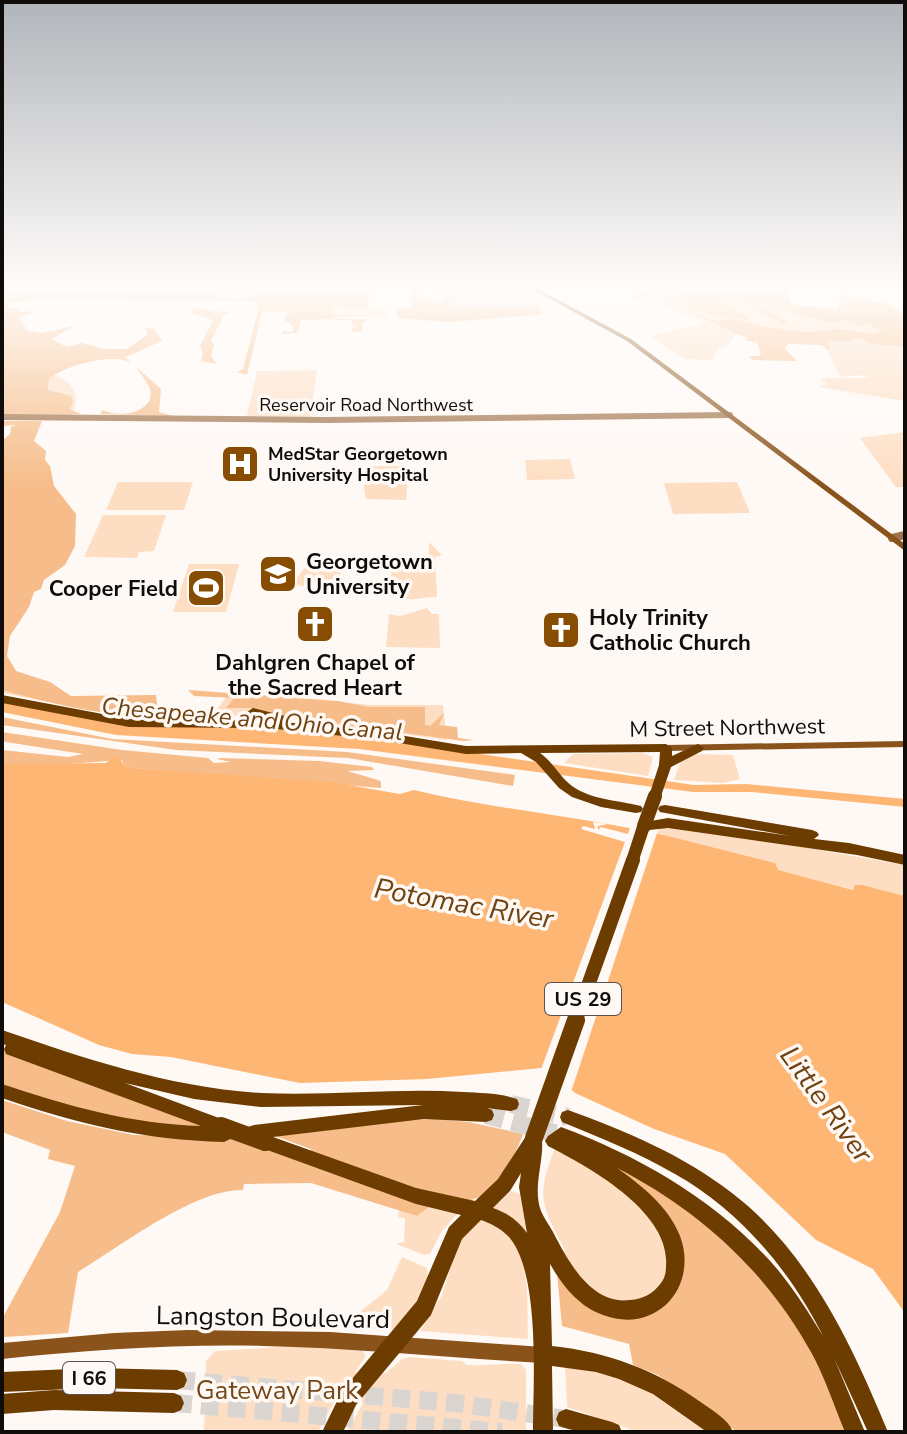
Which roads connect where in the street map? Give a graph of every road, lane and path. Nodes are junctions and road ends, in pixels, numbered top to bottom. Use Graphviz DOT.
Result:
graph roads {
  1 [pos="644,351"];
  2 [pos="730,415"];
  3 [pos="2,417"];
  4 [pos="905,535"];
  5 [pos="892,538"];
  6 [pos="905,548"];
  7 [pos="2,696"];
  8 [pos="253,712"];
  9 [pos="296,722"];
  10 [pos="905,744"];
  11 [pos="639,748"];
  12 [pos="666,748"];
  13 [pos="698,748"];
  14 [pos="552,759"];
  15 [pos="665,765"];
  16 [pos="644,826"];
  17 [pos="856,850"];
  18 [pos="905,858"];
  19 [pos="2,1037"];
  20 [pos="2,1045"];
  21 [pos="2,1091"];
  22 [pos="511,1104"];
  23 [pos="486,1115"];
  24 [pos="222,1130"];
  25 [pos="561,1131"];
  26 [pos="259,1137"];
  27 [pos="534,1138"];
  28 [pos="531,1210"];
  29 [pos="476,1211"];
  30 [pos="543,1311"];
  31 [pos="397,1344"];
  32 [pos="2,1351"];
  33 [pos="543,1355"];
  34 [pos="177,1380"];
  35 [pos="2,1382"];
  36 [pos="174,1403"];
  37 [pos="2,1404"];
  38 [pos="566,1419"];
  39 [pos="332,1432"];
  40 [pos="543,1432"];
  41 [pos="612,1432"];
  42 [pos="723,1432"];
  43 [pos="855,1432"];
  44 [pos="878,1432"];
  1 -- 2 [label="main road"];
  2 -- 3 [label="main road, Reservoir Road Northwest"];
  2 -- 5 [label="main road"];
  4 -- 5 [label="main road"];
  5 -- 6 [label="main road"];
  7 -- 9 [label="highway"];
  7 -- 14 [label="highway"];
  8 -- 9 [label="highway"];
  9 -- 14 [label="highway"];
  10 -- 13 [label="main road, M Street Northwest"];
  11 -- 12 [label="highway, M Street Northwest"];
  11 -- 14 [label="highway, M Street Northwest"];
  11 -- 15 [label="highway"];
  12 -- 13 [label="main road, M Street Northwest"];
  12 -- 15 [label="highway"];
  13 -- 15 [label="highway"];
  14 -- 14 [label="highway"];
  15 -- 16 [label="highway, US 29, bridge"];
  16 -- 17 [label="highway"];
  16 -- 27 [label="highway, US 29, bridge"];
  17 -- 18 [label="highway"];
  17 -- 18 [label="highway"];
  19 -- 22 [label="highway"];
  20 -- 24 [label="highway"];
  21 -- 24 [label="highway"];
  23 -- 26 [label="highway"];
  24 -- 26 [label="highway, bridge"];
  25 -- 28 [label="highway"];
  25 -- 43 [label="highway"];
  25 -- 44 [label="highway"];
  26 -- 29 [label="highway"];
  27 -- 28 [label="highway, US 29"];
  27 -- 29 [label="highway, US 29"];
  28 -- 30 [label="highway, US 29"];
  29 -- 30 [label="highway"];
  29 -- 31 [label="highway, US 29"];
  30 -- 33 [label="highway, US 29"];
  31 -- 32 [label="main road, Langston Boulevard"];
  31 -- 33 [label="main road, Langston Boulevard"];
  31 -- 39 [label="highway"];
  33 -- 40 [label="highway, US 29"];
  33 -- 42 [label="highway"];
  34 -- 35 [label="highway, I 66"];
  36 -- 37 [label="highway, I 66"];
  38 -- 41 [label="highway"];
}
